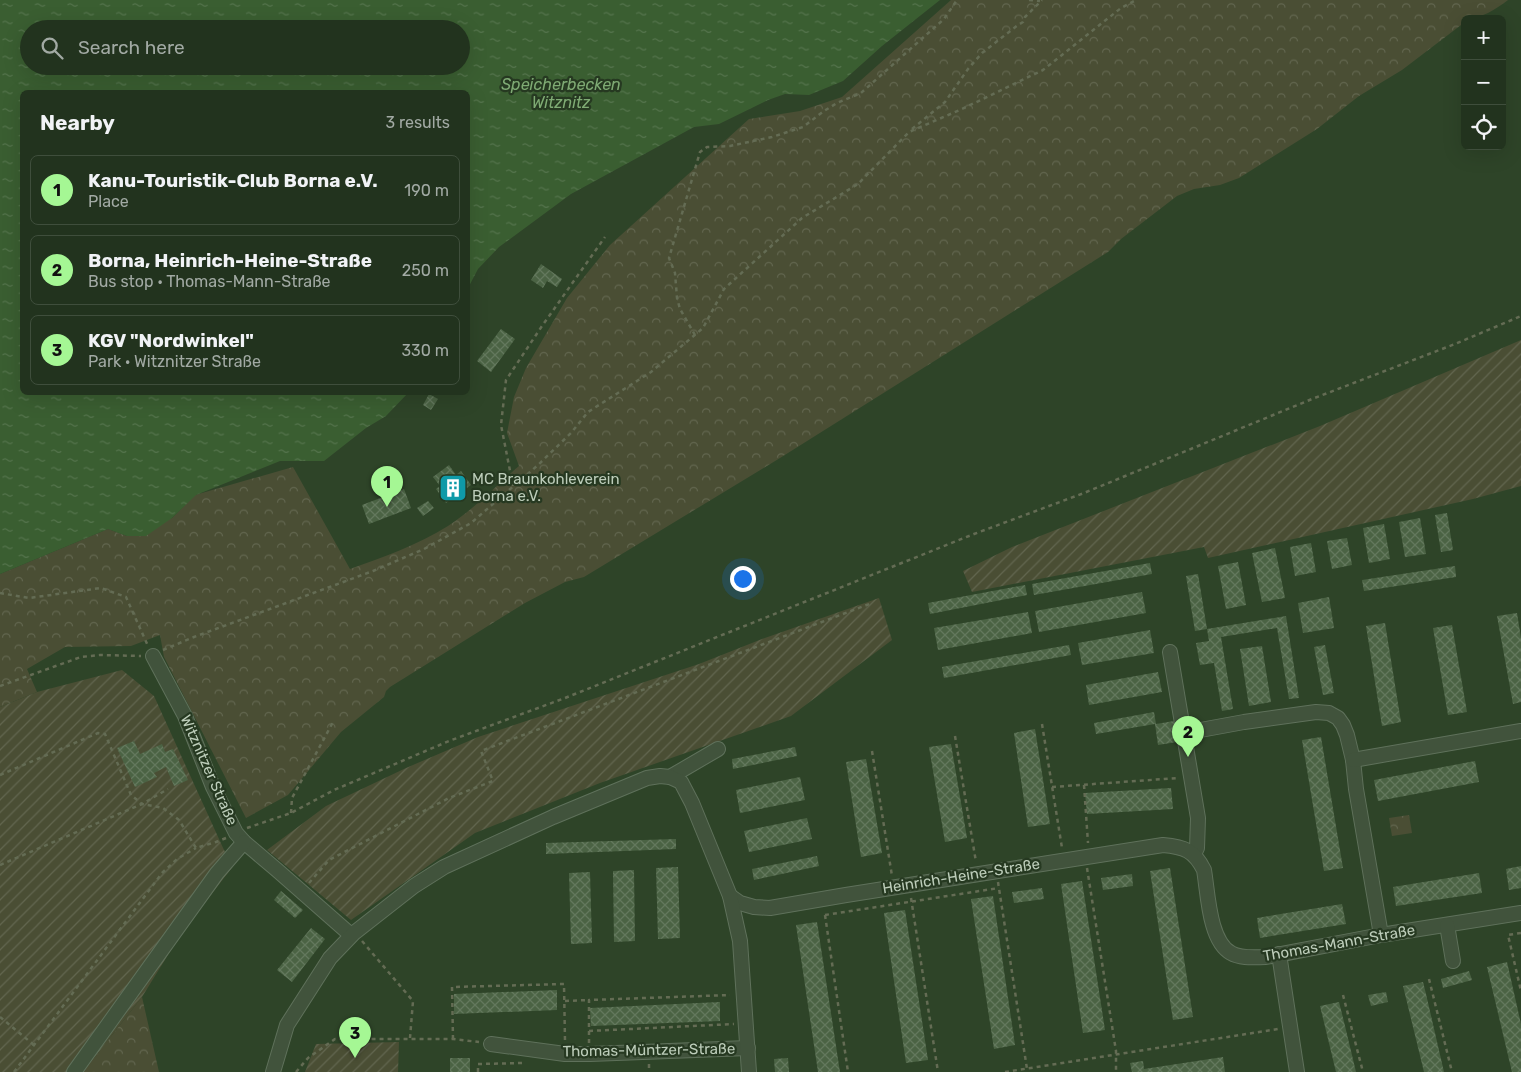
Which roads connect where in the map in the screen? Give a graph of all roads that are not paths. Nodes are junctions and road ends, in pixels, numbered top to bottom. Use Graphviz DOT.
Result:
graph roads {
  1 [pos="1170,652"];
  2 [pos="152,656"];
  3 [pos="1521,731"];
  4 [pos="1184,733"];
  5 [pos="718,750"];
  6 [pos="1353,760"];
  7 [pos="670,777"];
  8 [pos="240,838"];
  9 [pos="1194,854"];
  10 [pos="730,896"];
  11 [pos="1521,912"];
  12 [pos="1447,924"];
  13 [pos="352,934"];
  14 [pos="1381,936"];
  15 [pos="1279,954"];
  16 [pos="1453,961"];
  17 [pos="491,1044"];
  18 [pos="748,1048"];
  19 [pos="74,1072"];
  20 [pos="273,1072"];
  21 [pos="750,1072"];
  22 [pos="1297,1072"];
  1 -- 4 [label="street"];
  2 -- 8 [label="street, Witznitzer Straße"];
  3 -- 6 [label="street"];
  4 -- 6 [label="street"];
  4 -- 9 [label="street"];
  5 -- 7 [label="street"];
  6 -- 14 [label="street"];
  7 -- 10 [label="street"];
  7 -- 13 [label="street"];
  8 -- 13 [label="street, Witznitzer Straße"];
  8 -- 19 [label="street"];
  9 -- 10 [label="street, Heinrich-Heine-Straße"];
  9 -- 15 [label="street, Thomas-Mann-Straße"];
  10 -- 18 [label="street, Thomas-Müntzer-Straße"];
  11 -- 12 [label="street, Thomas-Mann-Straße"];
  12 -- 14 [label="street, Thomas-Mann-Straße"];
  12 -- 16 [label="street"];
  13 -- 20 [label="street"];
  14 -- 15 [label="street, Thomas-Mann-Straße"];
  15 -- 22 [label="street"];
  17 -- 18 [label="street, Thomas-Müntzer-Straße"];
  18 -- 21 [label="street, Thomas-Müntzer-Straße"];
}
